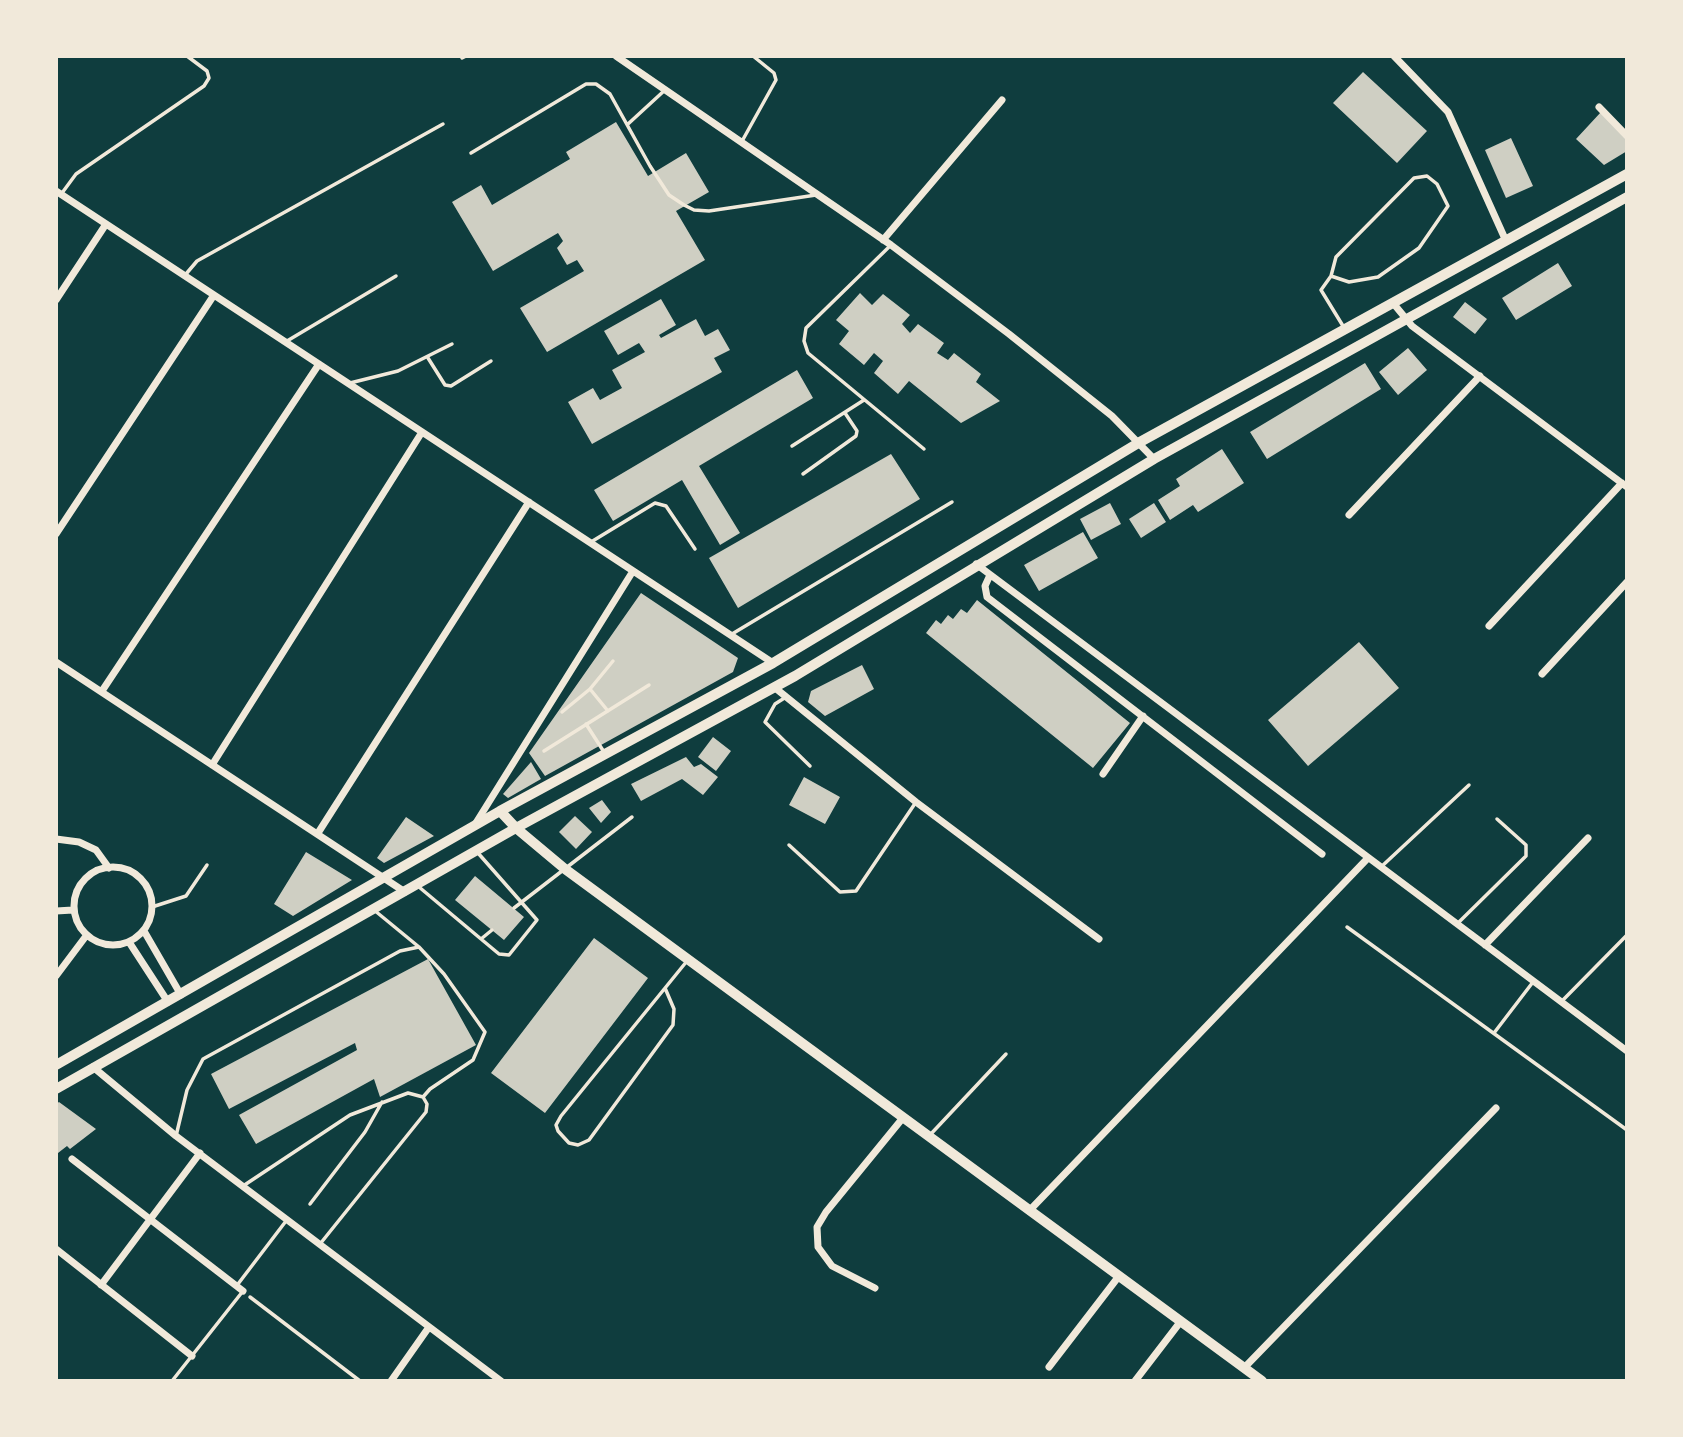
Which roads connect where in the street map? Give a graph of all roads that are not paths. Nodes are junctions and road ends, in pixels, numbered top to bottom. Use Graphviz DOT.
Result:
graph roads {
  1 [pos="187,56"];
  2 [pos="616,56"];
  3 [pos="753,56"];
  4 [pos="1394,56"];
  5 [pos="665,89"];
  6 [pos="1002,100"];
  7 [pos="1598,107"];
  8 [pos="443,124"];
  9 [pos="628,124"];
  10 [pos="1627,136"];
  11 [pos="741,143"];
  12 [pos="471,153"];
  13 [pos="1627,174"];
  14 [pos="58,193"];
  15 [pos="816,195"];
  16 [pos="1627,197"];
  17 [pos="106,224"];
  18 [pos="883,240"];
  19 [pos="1506,241"];
  20 [pos="891,245"];
  21 [pos="184,276"];
  22 [pos="396,276"];
  23 [pos="1331,276"];
  24 [pos="214,295"];
  25 [pos="56,300"];
  26 [pos="1393,303"];
  27 [pos="1405,319"];
  28 [pos="1345,328"];
  29 [pos="285,342"];
  30 [pos="452,344"];
  31 [pos="427,358"];
  32 [pos="491,360"];
  33 [pos="319,364"];
  34 [pos="1480,376"];
  35 [pos="348,383"];
  36 [pos="864,400"];
  37 [pos="845,413"];
  38 [pos="422,432"];
  39 [pos="1140,442"];
  40 [pos="792,446"];
  41 [pos="923,449"];
  42 [pos="1154,459"];
  43 [pos="803,474"];
  44 [pos="1625,485"];
  45 [pos="529,502"];
  46 [pos="952,502"];
  47 [pos="1349,515"];
  48 [pos="56,534"];
  49 [pos="590,543"];
  50 [pos="695,549"];
  51 [pos="976,564"];
  52 [pos="633,571"];
  53 [pos="990,575"];
  54 [pos="1627,582"];
  55 [pos="1489,626"];
  56 [pos="730,635"];
  57 [pos="613,661"];
  58 [pos="56,662"];
  59 [pos="773,663"];
  60 [pos="1542,674"];
  61 [pos="649,685"];
  62 [pos="774,687"];
  63 [pos="590,689"];
  64 [pos="102,691"];
  65 [pos="786,697"];
  66 [pos="608,711"];
  67 [pos="562,712"];
  68 [pos="1143,716"];
  69 [pos="586,724"];
  70 [pos="544,751"];
  71 [pos="605,754"];
  72 [pos="212,765"];
  73 [pos="810,766"];
  74 [pos="1103,775"];
  75 [pos="1469,785"];
  76 [pos="916,802"];
  77 [pos="500,811"];
  78 [pos="632,817"];
  79 [pos="1497,819"];
  80 [pos="473,827"];
  81 [pos="516,828"];
  82 [pos="318,833"];
  83 [pos="1588,838"];
  84 [pos="56,839"];
  85 [pos="789,845"];
  86 [pos="477,851"];
  87 [pos="1322,854"];
  88 [pos="1367,859"];
  89 [pos="207,865"];
  90 [pos="109,867"];
  91 [pos="1380,868"];
  92 [pos="565,869"];
  93 [pos="385,879"];
  94 [pos="417,886"];
  95 [pos="405,892"];
  96 [pos="522,902"];
  97 [pos="152,907"];
  98 [pos="514,908"];
  99 [pos="374,910"];
  100 [pos="56,911"];
  101 [pos="73,911"];
  102 [pos="1457,924"];
  103 [pos="1347,927"];
  104 [pos="492,930"];
  105 [pos="144,931"];
  106 [pos="1627,935"];
  107 [pos="86,936"];
  108 [pos="481,939"];
  109 [pos="1099,939"];
  110 [pos="129,942"];
  111 [pos="1485,945"];
  112 [pos="419,947"];
  113 [pos="689,958"];
  114 [pos="56,976"];
  115 [pos="1533,982"];
  116 [pos="665,988"];
  117 [pos="181,995"];
  118 [pos="168,1002"];
  119 [pos="1561,1002"];
  120 [pos="1494,1034"];
  121 [pos="1627,1051"];
  122 [pos="1006,1054"];
  123 [pos="56,1065"];
  124 [pos="93,1067"];
  125 [pos="56,1089"];
  126 [pos="423,1097"];
  127 [pos="383,1100"];
  128 [pos="1496,1108"];
  129 [pos="902,1119"];
  130 [pos="1627,1130"];
  131 [pos="176,1136"];
  132 [pos="927,1137"];
  133 [pos="200,1153"];
  134 [pos="72,1159"];
  135 [pos="243,1186"];
  136 [pos="310,1204"];
  137 [pos="1029,1211"];
  138 [pos="287,1219"];
  139 [pos="150,1220"];
  140 [pos="320,1244"];
  141 [pos="56,1249"];
  142 [pos="1119,1276"];
  143 [pos="101,1285"];
  144 [pos="875,1288"];
  145 [pos="240,1289"];
  146 [pos="1181,1321"];
  147 [pos="429,1327"];
  148 [pos="192,1356"];
  149 [pos="1049,1367"];
  150 [pos="1244,1368"];
  151 [pos="172,1381"];
  152 [pos="391,1381"];
  153 [pos="501,1381"];
  154 [pos="1135,1381"];
  155 [pos="1262,1381"];
  1 -- 14 [label="lane"];
  2 -- 5 [label="street"];
  3 -- 11 [label="lane"];
  4 -- 19 [label="street"];
  5 -- 9 [label="lane"];
  5 -- 11 [label="street"];
  6 -- 18 [label="street"];
  7 -- 10 [label="street"];
  8 -- 21 [label="lane"];
  9 -- 12 [label="lane"];
  9 -- 15 [label="lane"];
  11 -- 15 [label="street"];
  13 -- 19 [label="main road"];
  14 -- 17 [label="street"];
  15 -- 18 [label="street"];
  16 -- 27 [label="main road"];
  17 -- 21 [label="street"];
  17 -- 25 [label="street"];
  18 -- 20 [label="street"];
  19 -- 26 [label="main road"];
  20 -- 36 [label="lane"];
  20 -- 39 [label="street"];
  21 -- 24 [label="street"];
  22 -- 29 [label="lane"];
  23 -- 23 [label="lane"];
  23 -- 28 [label="lane"];
  24 -- 29 [label="street"];
  24 -- 48 [label="street"];
  26 -- 27 [label="street"];
  26 -- 28 [label="main road"];
  27 -- 34 [label="street"];
  27 -- 42 [label="main road"];
  28 -- 39 [label="main road"];
  29 -- 33 [label="street"];
  30 -- 31 [label="lane"];
  31 -- 32 [label="lane"];
  31 -- 35 [label="lane"];
  33 -- 35 [label="street"];
  33 -- 64 [label="street"];
  34 -- 44 [label="street"];
  34 -- 47 [label="street"];
  35 -- 38 [label="street"];
  36 -- 37 [label="lane"];
  36 -- 41 [label="lane"];
  37 -- 40 [label="lane"];
  37 -- 43 [label="lane"];
  38 -- 45 [label="street"];
  38 -- 72 [label="street"];
  39 -- 42 [label="street"];
  39 -- 59 [label="main road"];
  42 -- 51 [label="main road"];
  44 -- 55 [label="street"];
  45 -- 49 [label="street"];
  45 -- 82 [label="street"];
  46 -- 56 [label="lane"];
  49 -- 50 [label="lane"];
  49 -- 52 [label="street"];
  51 -- 53 [label="street"];
  51 -- 62 [label="main road"];
  52 -- 56 [label="street"];
  52 -- 80 [label="street"];
  53 -- 68 [label="street"];
  53 -- 88 [label="street"];
  54 -- 60 [label="street"];
  56 -- 59 [label="street"];
  57 -- 63 [label="lane"];
  58 -- 64 [label="street"];
  59 -- 71 [label="main road"];
  61 -- 66 [label="lane"];
  62 -- 65 [label="street"];
  62 -- 81 [label="main road"];
  63 -- 66 [label="lane"];
  63 -- 67 [label="lane"];
  64 -- 72 [label="street"];
  65 -- 73 [label="lane"];
  65 -- 76 [label="street"];
  66 -- 69 [label="lane"];
  68 -- 74 [label="street"];
  68 -- 87 [label="street"];
  69 -- 70 [label="lane"];
  69 -- 71 [label="lane"];
  71 -- 77 [label="main road"];
  72 -- 82 [label="street"];
  75 -- 91 [label="lane"];
  76 -- 85 [label="lane"];
  76 -- 109 [label="street"];
  77 -- 80 [label="main road"];
  77 -- 81 [label="main road"];
  78 -- 92 [label="lane"];
  79 -- 102 [label="lane"];
  80 -- 93 [label="main road"];
  81 -- 86 [label="main road"];
  81 -- 92 [label="main road"];
  82 -- 93 [label="street"];
  83 -- 111 [label="street"];
  84 -- 90 [label="street"];
  86 -- 94 [label="main road"];
  86 -- 96 [label="lane"];
  88 -- 91 [label="street"];
  88 -- 137 [label="street"];
  89 -- 97 [label="lane"];
  90 -- 97 [label="street"];
  90 -- 101 [label="street"];
  91 -- 102 [label="street"];
  92 -- 96 [label="lane"];
  92 -- 113 [label="main road"];
  93 -- 95 [label="street"];
  93 -- 117 [label="main road"];
  94 -- 95 [label="main road"];
  94 -- 108 [label="lane"];
  95 -- 99 [label="main road"];
  96 -- 98 [label="lane"];
  96 -- 108 [label="lane"];
  97 -- 105 [label="street"];
  99 -- 112 [label="lane"];
  99 -- 124 [label="main road"];
  100 -- 101 [label="street"];
  101 -- 107 [label="street"];
  102 -- 111 [label="street"];
  103 -- 120 [label="lane"];
  104 -- 108 [label="lane"];
  105 -- 110 [label="street"];
  105 -- 117 [label="street"];
  106 -- 119 [label="lane"];
  107 -- 110 [label="street"];
  107 -- 114 [label="street"];
  110 -- 118 [label="street"];
  111 -- 115 [label="street"];
  112 -- 126 [label="lane"];
  112 -- 131 [label="lane"];
  113 -- 116 [label="lane"];
  113 -- 129 [label="main road"];
  115 -- 119 [label="street"];
  115 -- 120 [label="lane"];
  116 -- 116 [label="lane"];
  117 -- 118 [label="main road"];
  118 -- 123 [label="main road"];
  119 -- 121 [label="street"];
  120 -- 130 [label="lane"];
  122 -- 132 [label="lane"];
  124 -- 125 [label="main road"];
  124 -- 131 [label="street"];
  126 -- 127 [label="lane"];
  126 -- 140 [label="lane"];
  127 -- 135 [label="lane"];
  127 -- 136 [label="lane"];
  128 -- 150 [label="street"];
  129 -- 132 [label="main road"];
  129 -- 144 [label="street"];
  131 -- 133 [label="street"];
  132 -- 137 [label="main road"];
  133 -- 135 [label="street"];
  133 -- 139 [label="street"];
  134 -- 139 [label="street"];
  135 -- 138 [label="street"];
  137 -- 142 [label="main road"];
  138 -- 140 [label="street"];
  138 -- 145 [label="lane"];
  139 -- 143 [label="street"];
  139 -- 145 [label="street"];
  140 -- 147 [label="street"];
  141 -- 143 [label="street"];
  142 -- 146 [label="main road"];
  142 -- 149 [label="street"];
  143 -- 148 [label="street"];
  145 -- 148 [label="lane"];
  146 -- 150 [label="main road"];
  146 -- 154 [label="street"];
  147 -- 152 [label="street"];
  147 -- 153 [label="street"];
  148 -- 151 [label="lane"];
  150 -- 155 [label="main road"];
}
